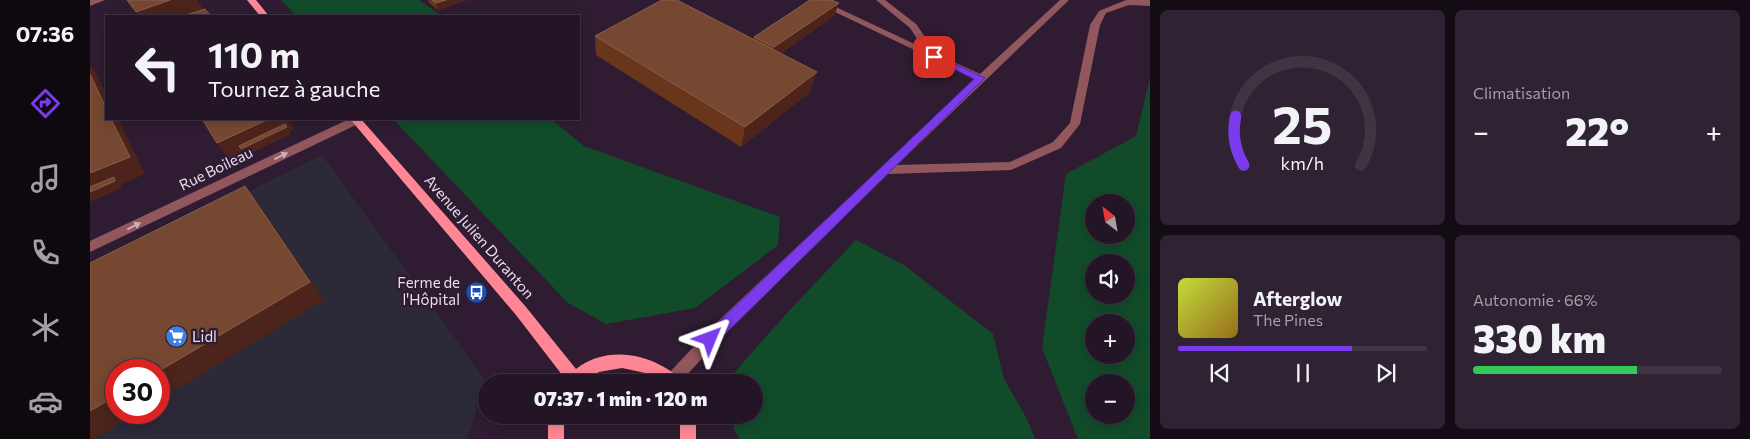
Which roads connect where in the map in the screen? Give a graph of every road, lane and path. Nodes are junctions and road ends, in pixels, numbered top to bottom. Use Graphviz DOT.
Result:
graph roads {
  1 [pos="101,0"];
  2 [pos="251,0"];
  3 [pos="814,0"];
  4 [pos="880,0"];
  5 [pos="1065,0"];
  6 [pos="90,3"];
  7 [pos="1150,3"];
  8 [pos="264,15"];
  9 [pos="934,57"];
  10 [pos="980,78"];
  11 [pos="353,120"];
  12 [pos="356,120"];
  13 [pos="885,170"];
  14 [pos="90,247"];
  15 [pos="569,374"];
  16 [pos="583,374"];
  17 [pos="661,374"];
  18 [pos="678,374"];
  19 [pos="556,424"];
  20 [pos="688,424"];
  21 [pos="556,439"];
  22 [pos="688,439"];
  1 -- 6 [label="street"];
  2 -- 8 [label="main road"];
  3 -- 9 [label="street"];
  4 -- 9 [label="street"];
  5 -- 10 [label="street"];
  7 -- 13 [label="street"];
  9 -- 10 [label="street"];
  10 -- 13 [label="street"];
  14 -- 11 [label="street, Rue Boileau, one-way"];
  12 -- 15 [label="main road, Avenue Julien Duranton"];
  13 -- 18 [label="street"];
  16 -- 17 [label="main road"];
  19 -- 21 [label="main road"];
  20 -- 22 [label="main road"];
}
